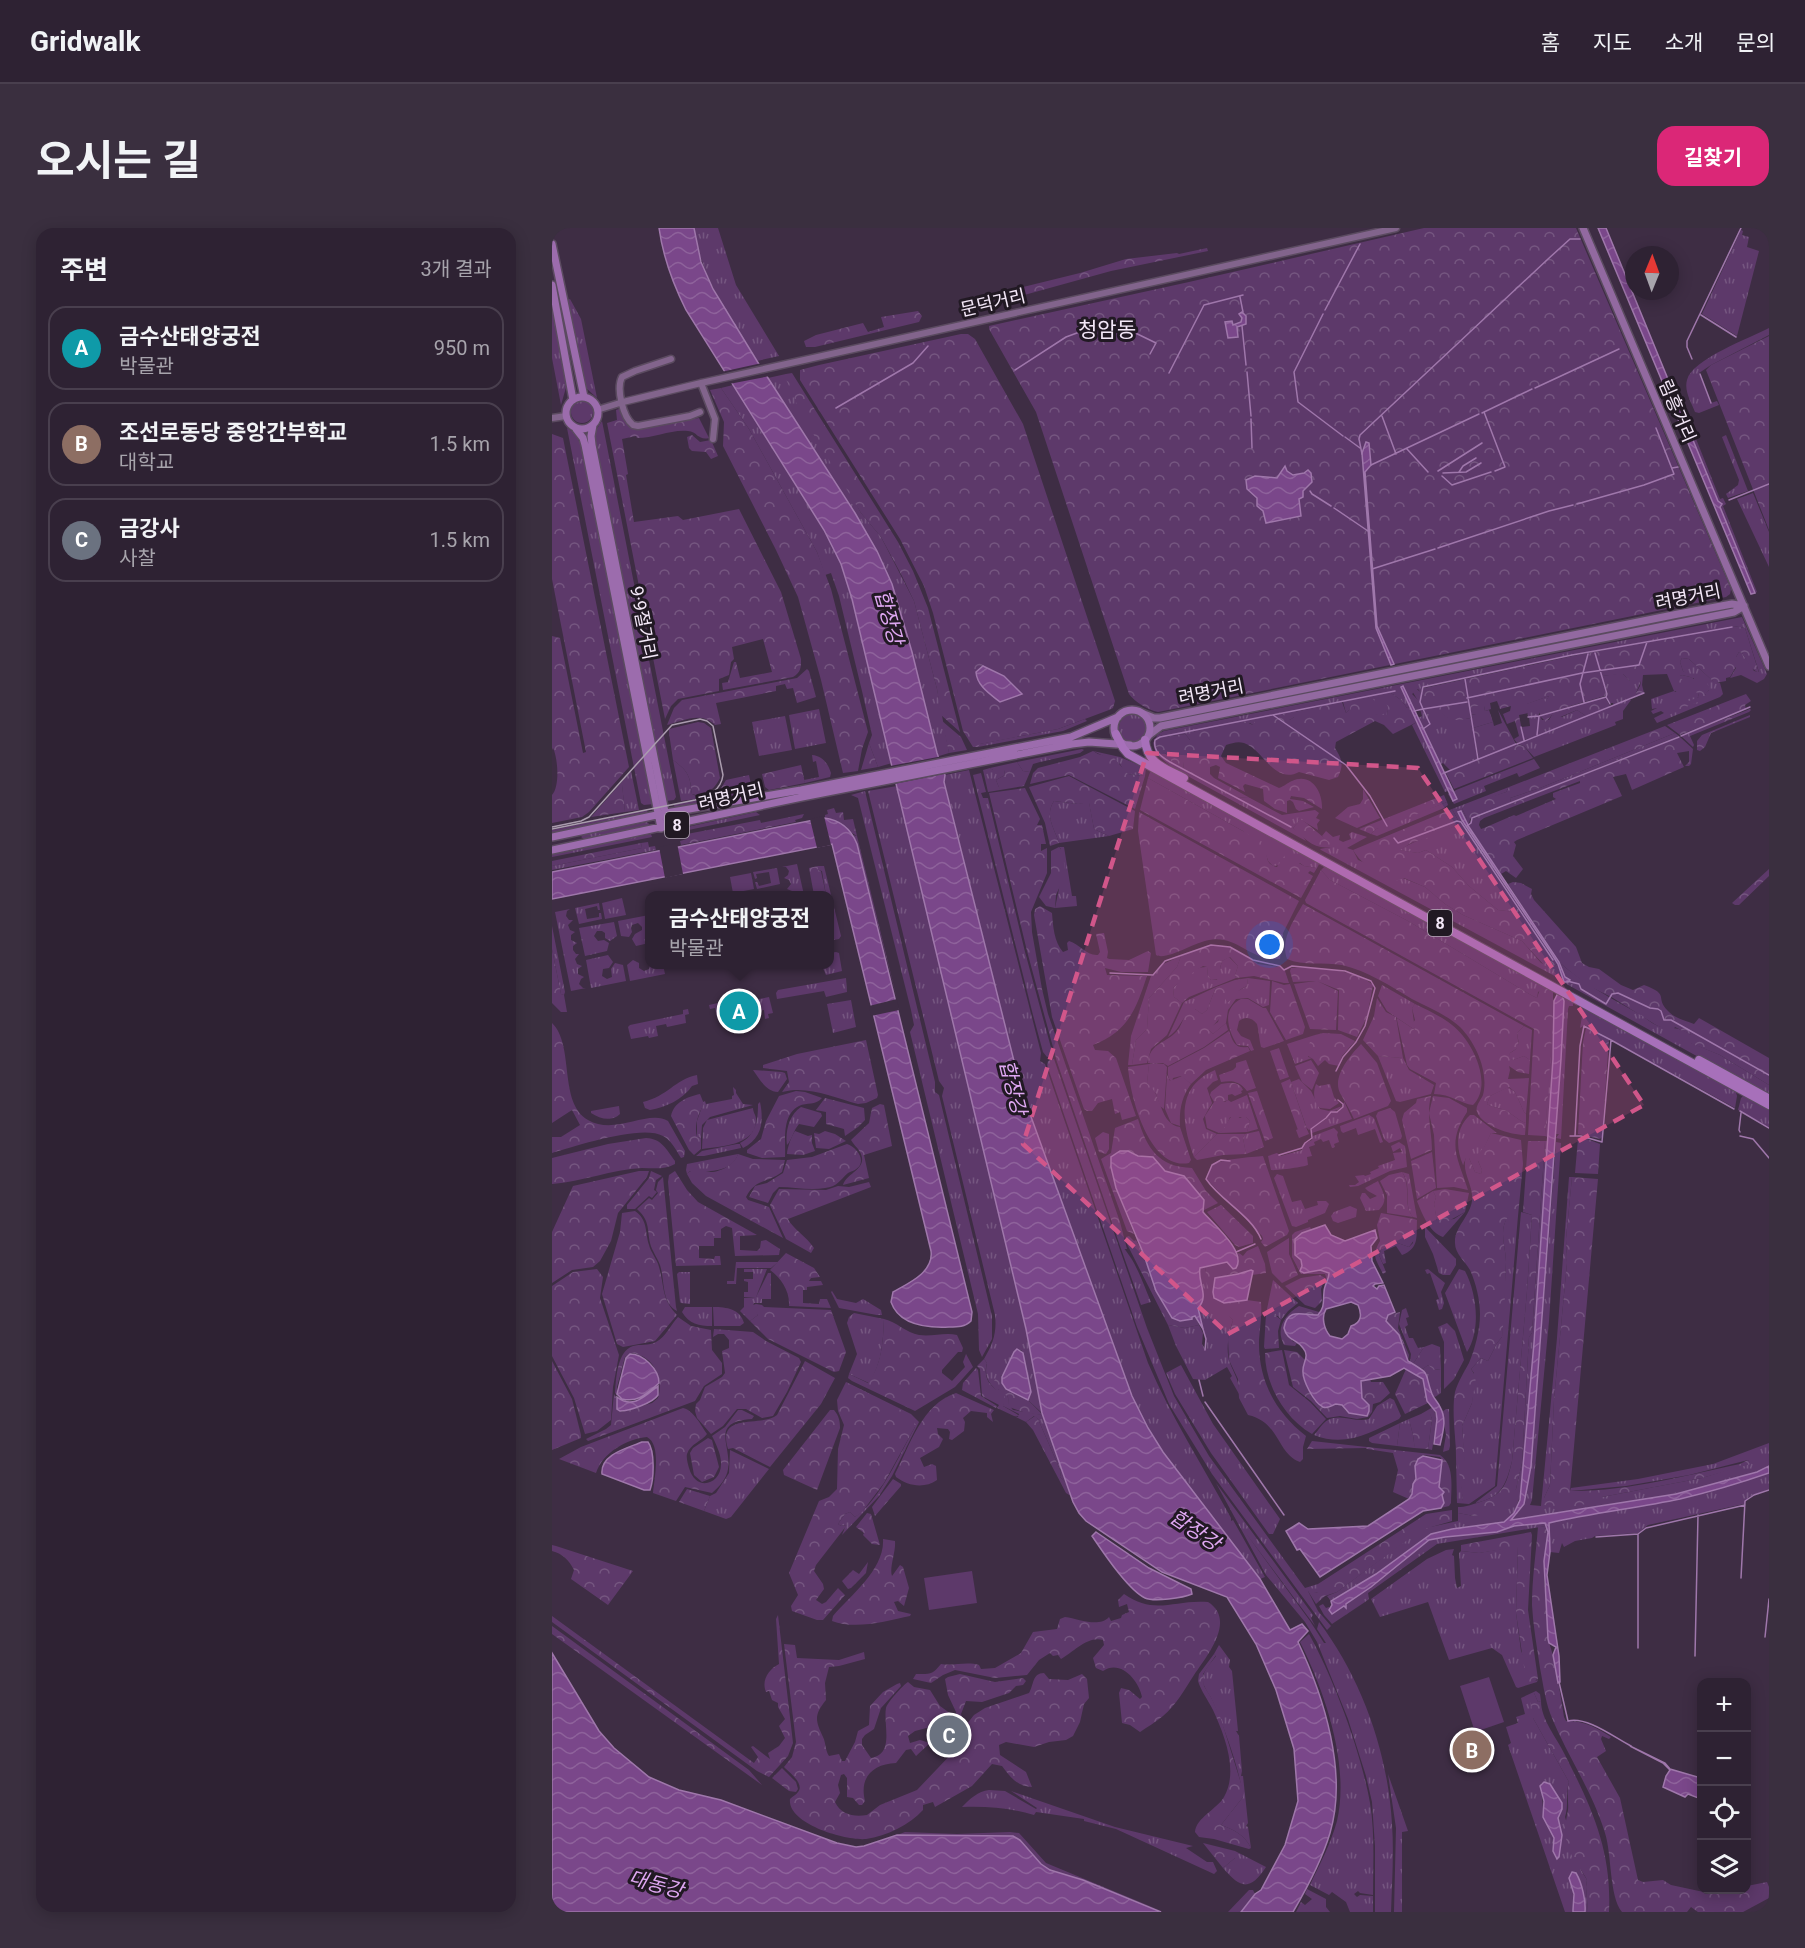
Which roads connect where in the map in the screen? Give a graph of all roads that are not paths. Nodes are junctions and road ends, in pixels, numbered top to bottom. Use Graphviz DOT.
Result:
graph roads {
  1 [pos="1396,228"];
  2 [pos="1583,228"];
  3 [pos="552,244"];
  4 [pos="552,285"];
  5 [pos="671,359"];
  6 [pos="701,383"];
  7 [pos="584,397"];
  8 [pos="573,400"];
  9 [pos="623,402"];
  10 [pos="597,410"];
  11 [pos="700,412"];
  12 [pos="566,416"];
  13 [pos="552,418"];
  14 [pos="593,425"];
  15 [pos="576,429"];
  16 [pos="713,439"];
  17 [pos="1744,606"];
  18 [pos="1769,666"];
  19 [pos="1144,714"];
  20 [pos="1118,717"];
  21 [pos="1116,734"];
  22 [pos="1147,737"];
  23 [pos="1120,744"];
  24 [pos="1130,745"];
  25 [pos="965,761"];
  26 [pos="801,793"];
  27 [pos="662,814"];
  28 [pos="665,827"];
  29 [pos="552,837"];
  30 [pos="552,850"];
  31 [pos="1558,986"];
  32 [pos="1566,990"];
  33 [pos="1769,1099"];
  34 [pos="1769,1105"];
  1 -- 6 [label="main road, 문덕거리"];
  2 -- 17 [label="main road, 림흥거리"];
  3 -- 7 [label="highway"];
  4 -- 8 [label="highway"];
  5 -- 9 [label="main road"];
  6 -- 9 [label="main road, 문덕거리"];
  6 -- 16 [label="main road"];
  7 -- 8 [label="highway"];
  7 -- 10 [label="highway"];
  8 -- 12 [label="highway"];
  9 -- 10 [label="main road, 문덕거리"];
  9 -- 11 [label="main road"];
  10 -- 14 [label="highway"];
  12 -- 13 [label="main road"];
  12 -- 15 [label="highway"];
  14 -- 15 [label="highway"];
  14 -- 27 [label="highway, 9·9절거리"];
  15 -- 27 [label="highway, 9·9절거리"];
  17 -- 18 [label="main road, 림흥거리"];
  17 -- 19 [label="main road, 려명거리"];
  17 -- 22 [label="main road, 려명거리"];
  19 -- 20 [label="highway"];
  19 -- 22 [label="highway"];
  20 -- 21 [label="highway"];
  20 -- 25 [label="highway, 려명거리 / 8"];
  21 -- 23 [label="highway, 8"];
  21 -- 24 [label="highway"];
  22 -- 24 [label="highway"];
  22 -- 31 [label="highway, 8"];
  23 -- 24 [label="highway, 려명거리 / 8"];
  23 -- 25 [label="highway, 려명거리 / 8"];
  23 -- 31 [label="highway, 8"];
  25 -- 26 [label="highway, 려명거리 / 8"];
  26 -- 27 [label="highway, 려명거리 / 8"];
  26 -- 28 [label="highway, 려명거리 / 8"];
  27 -- 28 [label="highway, 9·9절거리"];
  27 -- 29 [label="highway, 려명거리 / 8"];
  28 -- 30 [label="highway, 려명거리 / 8"];
  31 -- 32 [label="highway, 8"];
  32 -- 33 [label="highway, 8"];
  32 -- 34 [label="highway, 8"];
}
